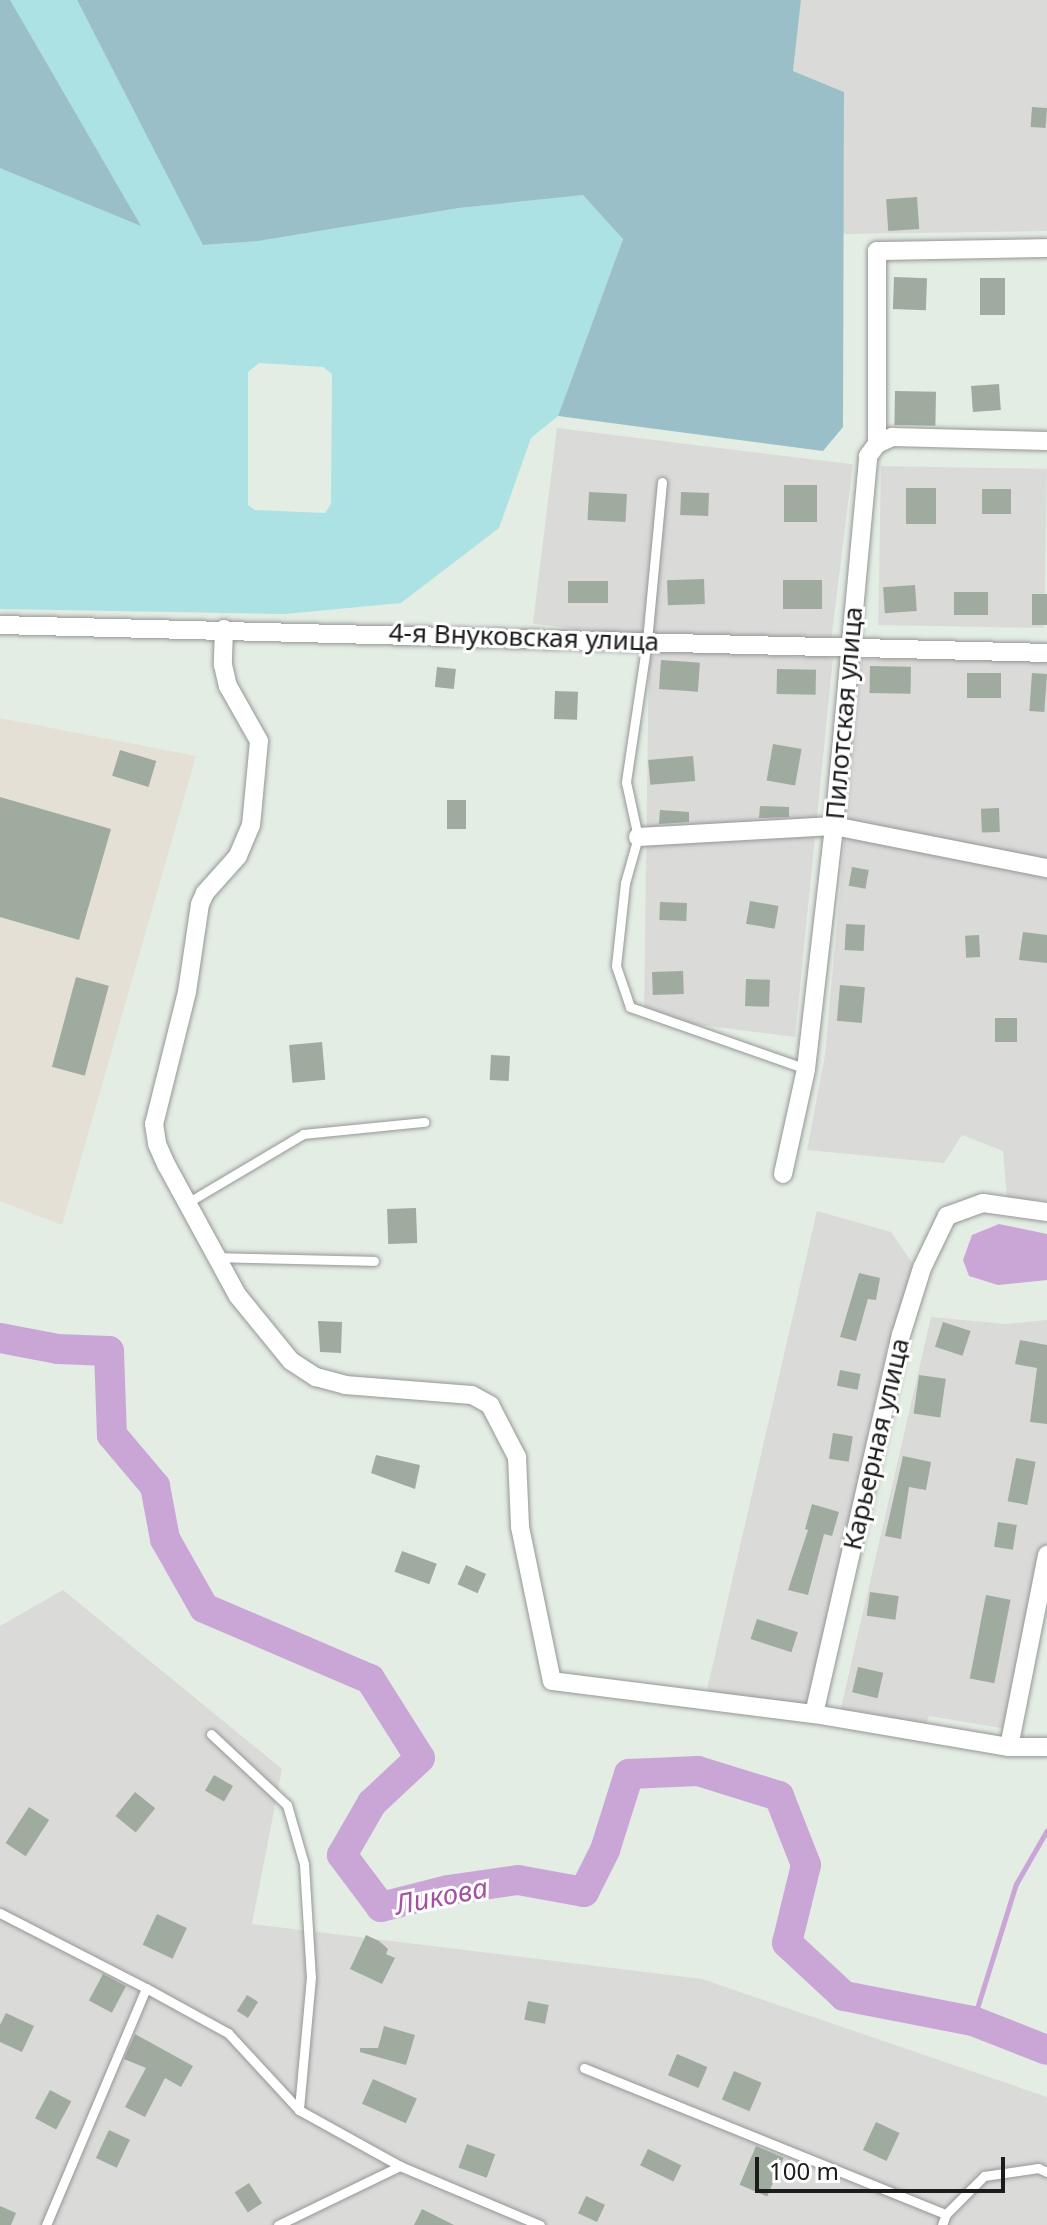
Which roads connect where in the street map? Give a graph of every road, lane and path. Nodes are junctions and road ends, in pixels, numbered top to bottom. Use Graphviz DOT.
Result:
graph roads {
  1 [pos="1047,248"];
  2 [pos="1047,441"];
  3 [pos="877,444"];
  4 [pos="662,482"];
  5 [pos="0,625"];
  6 [pos="224,629"];
  7 [pos="647,641"];
  8 [pos="849,647"];
  9 [pos="1047,653"];
  10 [pos="834,826"];
  11 [pos="638,837"];
  12 [pos="1047,868"];
  13 [pos="806,1069"];
  14 [pos="424,1122"];
  15 [pos="783,1174"];
  16 [pos="187,1203"];
  17 [pos="1047,1212"];
  18 [pos="215,1257"];
  19 [pos="374,1261"];
  20 [pos="1047,1555"];
  21 [pos="814,1714"];
  22 [pos="211,1734"];
  23 [pos="1009,1747"];
  24 [pos="1047,1747"];
  25 [pos="0,1913"];
  26 [pos="146,1988"];
  27 [pos="584,2068"];
  28 [pos="299,2110"];
  29 [pos="400,2166"];
  30 [pos="1047,2172"];
  31 [pos="946,2214"];
  32 [pos="46,2225"];
  33 [pos="278,2225"];
  34 [pos="540,2225"];
  35 [pos="942,2225"];
  1 -- 3 [label="street, Пилотская улица"];
  2 -- 3 [label="street"];
  3 -- 8 [label="street, Пилотская улица"];
  4 -- 7 [label="lane"];
  5 -- 6 [label="street, 4-я Внуковская улица"];
  6 -- 7 [label="street, 4-я Внуковская улица"];
  6 -- 16 [label="street"];
  7 -- 8 [label="street, 4-я Внуковская улица"];
  7 -- 11 [label="lane"];
  8 -- 9 [label="street, 4-я Внуковская улица"];
  8 -- 10 [label="street, Пилотская улица"];
  10 -- 11 [label="street"];
  10 -- 12 [label="street"];
  10 -- 13 [label="street, Пилотская улица"];
  11 -- 13 [label="lane"];
  13 -- 15 [label="street, Пилотская улица"];
  14 -- 16 [label="lane"];
  16 -- 18 [label="street"];
  17 -- 21 [label="street, Карьерная улица"];
  18 -- 19 [label="lane"];
  18 -- 21 [label="street"];
  20 -- 23 [label="street"];
  21 -- 23 [label="street"];
  22 -- 28 [label="lane"];
  23 -- 24 [label="street"];
  25 -- 26 [label="lane"];
  26 -- 28 [label="lane"];
  26 -- 32 [label="lane"];
  27 -- 31 [label="lane"];
  28 -- 29 [label="lane"];
  29 -- 33 [label="lane"];
  29 -- 34 [label="lane"];
  30 -- 31 [label="lane"];
  31 -- 35 [label="lane"];
}
